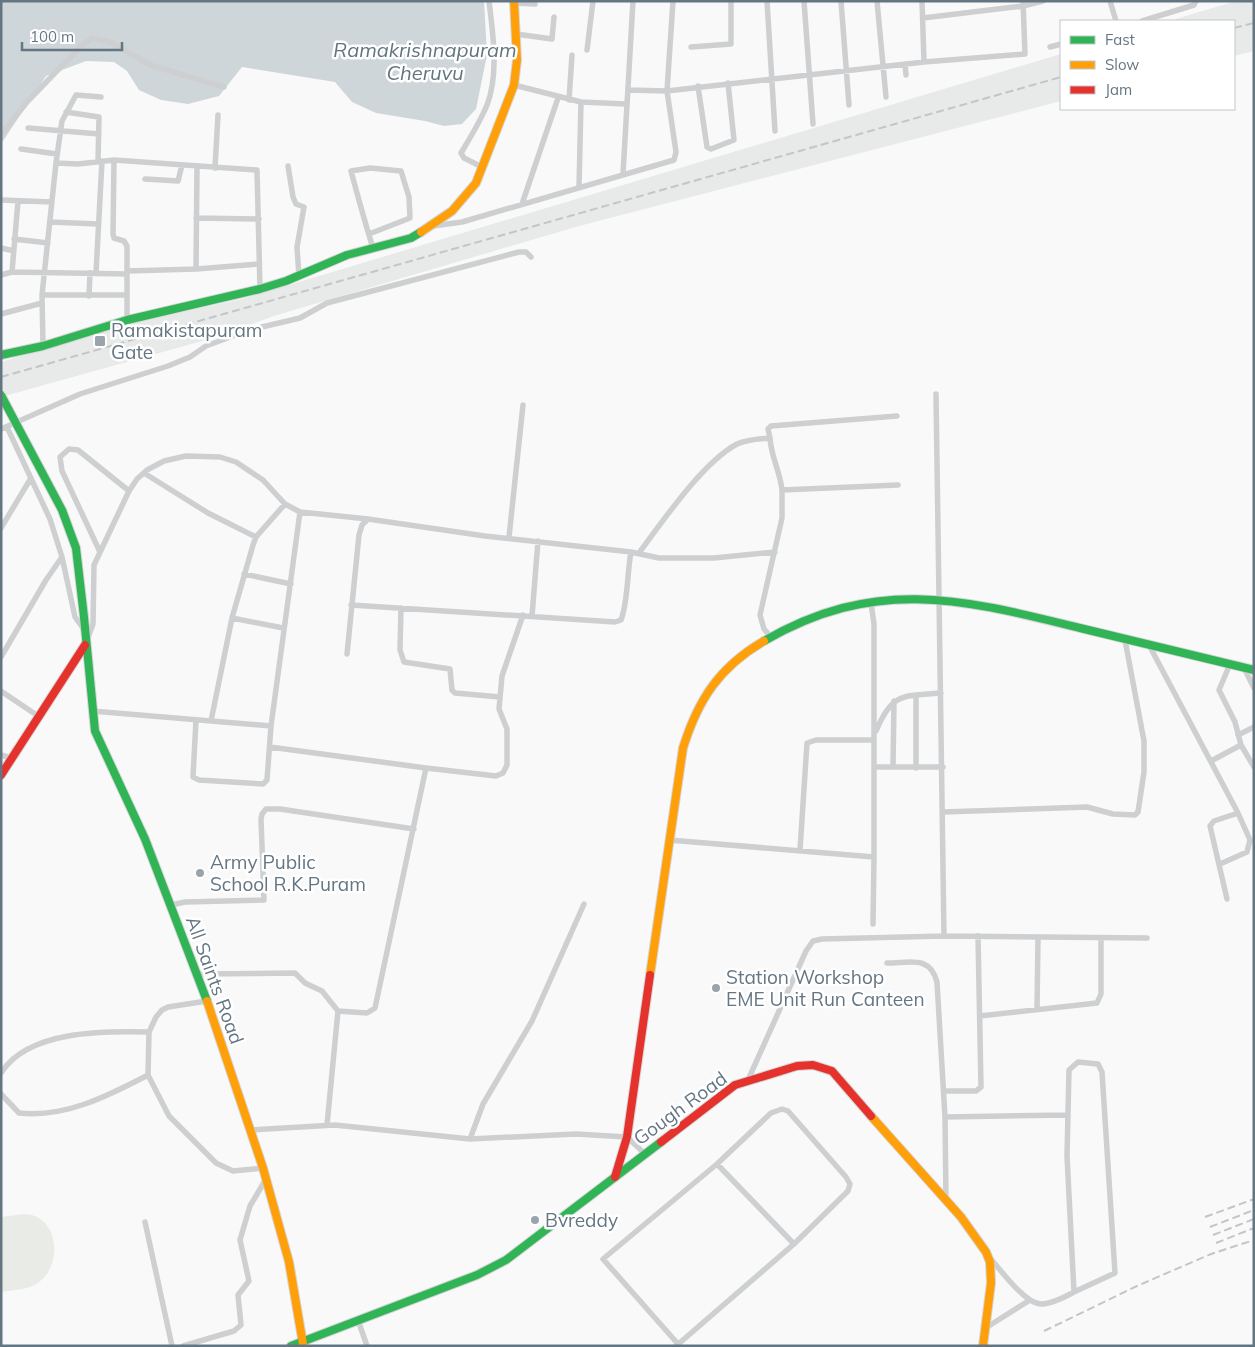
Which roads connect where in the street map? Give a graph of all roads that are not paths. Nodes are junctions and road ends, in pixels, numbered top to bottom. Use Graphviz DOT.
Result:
graph roads {
  1 [pos="489,1"];
  2 [pos="593,1"];
  3 [pos="633,1"];
  4 [pos="674,1"];
  5 [pos="731,1"];
  6 [pos="767,1"];
  7 [pos="804,1"];
  8 [pos="841,1"];
  9 [pos="877,1"];
  10 [pos="922,1"];
  11 [pos="1043,1"];
  12 [pos="1110,1"];
  13 [pos="1196,1"];
  14 [pos="514,2"];
  15 [pos="534,4"];
  16 [pos="1023,4"];
  17 [pos="554,17"];
  18 [pos="923,18"];
  19 [pos="1116,20"];
  20 [pos="1145,20"];
  21 [pos="516,34"];
  22 [pos="1060,44"];
  23 [pos="691,47"];
  24 [pos="1050,47"];
  25 [pos="587,50"];
  26 [pos="572,55"];
  27 [pos="924,62"];
  28 [pos="905,64"];
  29 [pos="883,66"];
  30 [pos="846,70"];
  31 [pos="810,74"];
  32 [pos="906,75"];
  33 [pos="771,79"];
  34 [pos="728,83"];
  35 [pos="514,85"];
  36 [pos="698,86"];
  37 [pos="224,87"];
  38 [pos="628,90"];
  39 [pos="667,91"];
  40 [pos="101,97"];
  41 [pos="886,97"];
  42 [pos="558,98"];
  43 [pos="569,100"];
  44 [pos="580,102"];
  45 [pos="626,104"];
  46 [pos="849,105"];
  47 [pos="66,112"];
  48 [pos="218,115"];
  49 [pos="813,124"];
  50 [pos="28,128"];
  51 [pos="60,131"];
  52 [pos="776,131"];
  53 [pos="99,134"];
  54 [pos="1,135"];
  55 [pos="21,149"];
  56 [pos="57,154"];
  57 [pos="114,160"];
  58 [pos="100,161"];
  59 [pos="56,163"];
  60 [pos="182,165"];
  61 [pos="288,166"];
  62 [pos="482,166"];
  63 [pos="197,167"];
  64 [pos="214,168"];
  65 [pos="623,174"];
  66 [pos="145,179"];
  67 [pos="579,187"];
  68 [pos="1,200"];
  69 [pos="18,201"];
  70 [pos="52,202"];
  71 [pos="522,204"];
  72 [pos="196,218"];
  73 [pos="259,219"];
  74 [pos="50,222"];
  75 [pos="98,224"];
  76 [pos="430,227"];
  77 [pos="368,234"];
  78 [pos="14,239"];
  79 [pos="48,243"];
  80 [pos="1,248"];
  81 [pos="373,248"];
  82 [pos="14,251"];
  83 [pos="531,257"];
  84 [pos="258,264"];
  85 [pos="196,269"];
  86 [pos="44,271"];
  87 [pos="12,272"];
  88 [pos="127,272"];
  89 [pos="93,273"];
  90 [pos="1,275"];
  91 [pos="299,276"];
  92 [pos="260,289"];
  93 [pos="42,295"];
  94 [pos="128,295"];
  95 [pos="89,296"];
  96 [pos="42,303"];
  97 [pos="1,314"];
  98 [pos="127,320"];
  99 [pos="42,346"];
  100 [pos="1,355"];
  101 [pos="936,394"];
  102 [pos="1,395"];
  103 [pos="523,405"];
  104 [pos="897,416"];
  105 [pos="4,428"];
  106 [pos="770,438"];
  107 [pos="144,473"];
  108 [pos="32,478"];
  109 [pos="898,485"];
  110 [pos="782,490"];
  111 [pos="129,491"];
  112 [pos="285,504"];
  113 [pos="300,512"];
  114 [pos="368,519"];
  115 [pos="1,528"];
  116 [pos="256,537"];
  117 [pos="509,537"];
  118 [pos="538,541"];
  119 [pos="100,552"];
  120 [pos="631,552"];
  121 [pos="775,552"];
  122 [pos="639,553"];
  123 [pos="62,558"];
  124 [pos="244,574"];
  125 [pos="291,584"];
  126 [pos="939,599"];
  127 [pos="871,603"];
  128 [pos="351,605"];
  129 [pos="401,608"];
  130 [pos="523,615"];
  131 [pos="532,616"];
  132 [pos="232,618"];
  133 [pos="283,628"];
  134 [pos="85,631"];
  135 [pos="771,637"];
  136 [pos="1125,640"];
  137 [pos="85,645"];
  138 [pos="1149,645"];
  139 [pos="347,654"];
  140 [pos="1,657"];
  141 [pos="1230,664"];
  142 [pos="1244,668"];
  143 [pos="1254,670"];
  144 [pos="1254,688"];
  145 [pos="1,691"];
  146 [pos="941,693"];
  147 [pos="916,695"];
  148 [pos="500,697"];
  149 [pos="894,701"];
  150 [pos="92,711"];
  151 [pos="38,716"];
  152 [pos="196,720"];
  153 [pos="211,721"];
  154 [pos="271,726"];
  155 [pos="1254,727"];
  156 [pos="1238,735"];
  157 [pos="874,738"];
  158 [pos="1241,745"];
  159 [pos="270,748"];
  160 [pos="1,755"];
  161 [pos="11,758"];
  162 [pos="1211,761"];
  163 [pos="874,767"];
  164 [pos="892,767"];
  165 [pos="942,767"];
  166 [pos="1254,767"];
  167 [pos="426,768"];
  168 [pos="916,768"];
  169 [pos="1,775"];
  170 [pos="943,812"];
  171 [pos="1238,812"];
  172 [pos="414,829"];
  173 [pos="669,840"];
  174 [pos="800,850"];
  175 [pos="874,857"];
  176 [pos="1220,864"];
  177 [pos="1227,899"];
  178 [pos="584,904"];
  179 [pos="171,905"];
  180 [pos="873,924"];
  181 [pos="944,936"];
  182 [pos="978,936"];
  183 [pos="1038,937"];
  184 [pos="1101,938"];
  185 [pos="1147,938"];
  186 [pos="887,963"];
  187 [pos="197,974"];
  188 [pos="207,1001"];
  189 [pos="1037,1009"];
  190 [pos="338,1011"];
  191 [pos="980,1016"];
  192 [pos="149,1032"];
  193 [pos="1,1073"];
  194 [pos="148,1075"];
  195 [pos="748,1080"];
  196 [pos="944,1091"];
  197 [pos="1,1094"];
  198 [pos="1068,1115"];
  199 [pos="945,1117"];
  200 [pos="326,1125"];
  201 [pos="250,1130"];
  202 [pos="627,1137"];
  203 [pos="470,1139"];
  204 [pos="644,1153"];
  205 [pos="717,1164"];
  206 [pos="263,1168"];
  207 [pos="615,1177"];
  208 [pos="266,1179"];
  209 [pos="946,1201"];
  210 [pos="145,1222"];
  211 [pos="794,1244"];
  212 [pos="988,1255"];
  213 [pos="1074,1292"];
  214 [pos="1030,1300"];
  215 [pos="358,1320"];
  216 [pos="984,1329"];
  217 [pos="303,1343"];
  218 [pos="677,1345"];
  219 [pos="172,1346"];
  220 [pos="183,1346"];
  221 [pos="291,1346"];
  222 [pos="367,1346"];
  223 [pos="983,1346"];
  1 -- 62 [label="street"];
  2 -- 25 [label="street"];
  3 -- 38 [label="street"];
  4 -- 39 [label="street"];
  5 -- 23 [label="street"];
  6 -- 33 [label="street"];
  7 -- 31 [label="street"];
  8 -- 30 [label="street"];
  9 -- 29 [label="street"];
  10 -- 18 [label="street"];
  11 -- 16 [label="street"];
  12 -- 19 [label="street"];
  13 -- 20 [label="street"];
  14 -- 15 [label="street"];
  14 -- 21 [label="street"];
  16 -- 18 [label="street"];
  16 -- 27 [label="street"];
  17 -- 21 [label="street"];
  18 -- 27 [label="street"];
  21 -- 35 [label="street"];
  22 -- 24 [label="street"];
  26 -- 43 [label="street"];
  27 -- 28 [label="street"];
  28 -- 29 [label="street"];
  28 -- 32 [label="street"];
  29 -- 30 [label="street"];
  29 -- 41 [label="street"];
  30 -- 31 [label="street"];
  30 -- 46 [label="street"];
  31 -- 33 [label="street"];
  31 -- 49 [label="street"];
  33 -- 34 [label="street"];
  33 -- 52 [label="street"];
  34 -- 36 [label="street"];
  34 -- 36 [label="street"];
  35 -- 42 [label="street"];
  35 -- 62 [label="street"];
  36 -- 39 [label="street"];
  37 -- 54 [label="street"];
  38 -- 39 [label="street"];
  38 -- 45 [label="street"];
  39 -- 65 [label="street"];
  40 -- 47 [label="street"];
  42 -- 43 [label="street"];
  42 -- 71 [label="street"];
  43 -- 44 [label="street"];
  44 -- 45 [label="street"];
  44 -- 67 [label="street"];
  45 -- 65 [label="street"];
  47 -- 51 [label="street"];
  47 -- 53 [label="street"];
  48 -- 64 [label="street"];
  50 -- 51 [label="street"];
  51 -- 53 [label="street"];
  51 -- 56 [label="street"];
  53 -- 58 [label="street"];
  55 -- 56 [label="street"];
  56 -- 59 [label="street"];
  57 -- 58 [label="street"];
  57 -- 60 [label="street"];
  57 -- 88 [label="street"];
  58 -- 59 [label="street"];
  58 -- 75 [label="street"];
  59 -- 70 [label="street"];
  60 -- 63 [label="street"];
  60 -- 66 [label="street"];
  61 -- 91 [label="street"];
  62 -- 76 [label="street"];
  63 -- 64 [label="street"];
  63 -- 72 [label="street"];
  64 -- 73 [label="street"];
  65 -- 67 [label="street"];
  67 -- 71 [label="street"];
  68 -- 69 [label="street"];
  69 -- 70 [label="street"];
  69 -- 78 [label="street"];
  70 -- 74 [label="street"];
  71 -- 76 [label="street"];
  72 -- 73 [label="street"];
  72 -- 85 [label="street"];
  73 -- 84 [label="street"];
  74 -- 75 [label="street"];
  74 -- 79 [label="street"];
  75 -- 89 [label="street"];
  76 -- 81 [label="street"];
  77 -- 77 [label="street"];
  77 -- 81 [label="street"];
  78 -- 79 [label="street"];
  78 -- 82 [label="street"];
  79 -- 86 [label="street"];
  80 -- 82 [label="street"];
  81 -- 91 [label="street"];
  82 -- 87 [label="street"];
  83 -- 105 [label="street"];
  84 -- 85 [label="street"];
  84 -- 92 [label="street"];
  85 -- 88 [label="street"];
  86 -- 87 [label="street"];
  86 -- 89 [label="street"];
  86 -- 93 [label="street"];
  87 -- 90 [label="street"];
  88 -- 89 [label="street"];
  88 -- 94 [label="street"];
  89 -- 95 [label="street"];
  91 -- 92 [label="street"];
  92 -- 98 [label="street"];
  93 -- 95 [label="street"];
  93 -- 96 [label="street"];
  94 -- 95 [label="street"];
  94 -- 98 [label="street"];
  96 -- 97 [label="street"];
  96 -- 99 [label="street"];
  98 -- 99 [label="street"];
  99 -- 100 [label="street"];
  101 -- 126 [label="street"];
  102 -- 134 [label="street, All Saints Road, bridge"];
  103 -- 117 [label="street"];
  104 -- 106 [label="street"];
  105 -- 108 [label="street"];
  106 -- 110 [label="street"];
  106 -- 122 [label="street"];
  107 -- 111 [label="street"];
  107 -- 112 [label="street"];
  107 -- 116 [label="street"];
  108 -- 115 [label="street"];
  108 -- 123 [label="street"];
  109 -- 110 [label="street"];
  110 -- 121 [label="street"];
  111 -- 119 [label="street"];
  111 -- 119 [label="street"];
  112 -- 113 [label="street"];
  112 -- 116 [label="street"];
  113 -- 114 [label="street"];
  113 -- 125 [label="street"];
  114 -- 117 [label="street"];
  114 -- 128 [label="street"];
  116 -- 124 [label="street"];
  117 -- 118 [label="street"];
  118 -- 120 [label="street"];
  118 -- 131 [label="street"];
  119 -- 137 [label="street"];
  120 -- 122 [label="street"];
  120 -- 131 [label="street"];
  121 -- 122 [label="street"];
  121 -- 135 [label="street"];
  123 -- 134 [label="street"];
  123 -- 140 [label="street"];
  124 -- 125 [label="street"];
  124 -- 132 [label="street"];
  125 -- 133 [label="street"];
  126 -- 127 [label="street"];
  126 -- 136 [label="street"];
  126 -- 146 [label="street"];
  127 -- 135 [label="street"];
  127 -- 157 [label="street"];
  128 -- 129 [label="street"];
  128 -- 139 [label="street"];
  129 -- 130 [label="street"];
  129 -- 148 [label="street"];
  130 -- 131 [label="street"];
  130 -- 148 [label="street"];
  132 -- 133 [label="street"];
  132 -- 153 [label="street"];
  133 -- 154 [label="street"];
  134 -- 137 [label="street, All Saints Road"];
  135 -- 173 [label="street"];
  136 -- 138 [label="street"];
  136 -- 170 [label="street"];
  137 -- 150 [label="street, All Saints Road"];
  137 -- 151 [label="street"];
  138 -- 141 [label="street"];
  138 -- 162 [label="street"];
  141 -- 142 [label="street"];
  141 -- 156 [label="street"];
  142 -- 143 [label="street"];
  142 -- 144 [label="street"];
  145 -- 151 [label="street"];
  146 -- 147 [label="street"];
  146 -- 165 [label="street"];
  147 -- 149 [label="street"];
  147 -- 168 [label="street"];
  148 -- 167 [label="street"];
  149 -- 157 [label="street"];
  149 -- 164 [label="street"];
  150 -- 152 [label="street"];
  150 -- 179 [label="street, All Saints Road"];
  151 -- 161 [label="street"];
  152 -- 153 [label="street"];
  152 -- 159 [label="street"];
  153 -- 154 [label="street"];
  154 -- 159 [label="street"];
  155 -- 156 [label="street"];
  156 -- 158 [label="street"];
  157 -- 163 [label="street"];
  157 -- 174 [label="street"];
  158 -- 162 [label="street"];
  158 -- 166 [label="street"];
  159 -- 167 [label="street"];
  160 -- 161 [label="street"];
  161 -- 169 [label="street"];
  162 -- 171 [label="street"];
  163 -- 164 [label="street"];
  163 -- 175 [label="street"];
  164 -- 168 [label="street"];
  165 -- 168 [label="street"];
  165 -- 170 [label="street"];
  167 -- 172 [label="street"];
  170 -- 181 [label="street"];
  171 -- 176 [label="street"];
  171 -- 176 [label="street"];
  172 -- 179 [label="street"];
  172 -- 190 [label="street"];
  173 -- 174 [label="street"];
  173 -- 202 [label="street"];
  174 -- 175 [label="street"];
  175 -- 180 [label="street"];
  176 -- 177 [label="street"];
  178 -- 203 [label="street"];
  179 -- 187 [label="street, All Saints Road"];
  181 -- 182 [label="street"];
  181 -- 195 [label="street"];
  182 -- 183 [label="street"];
  182 -- 191 [label="street"];
  183 -- 184 [label="street"];
  183 -- 189 [label="street"];
  184 -- 185 [label="street"];
  184 -- 189 [label="street"];
  186 -- 196 [label="street"];
  187 -- 188 [label="street, All Saints Road"];
  187 -- 190 [label="street"];
  188 -- 192 [label="street"];
  188 -- 201 [label="street, All Saints Road"];
  189 -- 191 [label="street"];
  190 -- 200 [label="street"];
  191 -- 196 [label="street"];
  192 -- 193 [label="street"];
  192 -- 194 [label="street"];
  194 -- 197 [label="street"];
  194 -- 206 [label="street"];
  195 -- 204 [label="street, Gough Road"];
  195 -- 209 [label="street, Gough Road"];
  196 -- 199 [label="street"];
  198 -- 199 [label="street"];
  198 -- 213 [label="street"];
  198 -- 213 [label="street"];
  199 -- 209 [label="street"];
  200 -- 201 [label="street"];
  200 -- 203 [label="street"];
  201 -- 206 [label="street, All Saints Road"];
  202 -- 203 [label="street"];
  202 -- 204 [label="street"];
  202 -- 207 [label="street"];
  204 -- 207 [label="street, Gough Road"];
  205 -- 211 [label="street"];
  205 -- 211 [label="street"];
  205 -- 218 [label="street"];
  206 -- 208 [label="street, All Saints Road"];
  207 -- 215 [label="street, Gough Road"];
  208 -- 217 [label="street, All Saints Road"];
  208 -- 220 [label="street"];
  209 -- 212 [label="street, Gough Road"];
  210 -- 219 [label="street"];
  211 -- 218 [label="street"];
  212 -- 214 [label="street"];
  212 -- 216 [label="street"];
  213 -- 214 [label="street"];
  214 -- 216 [label="street"];
  215 -- 217 [label="street, Gough Road"];
  215 -- 222 [label="street"];
  216 -- 223 [label="street"];
  217 -- 221 [label="street, Gough Road"];
}
